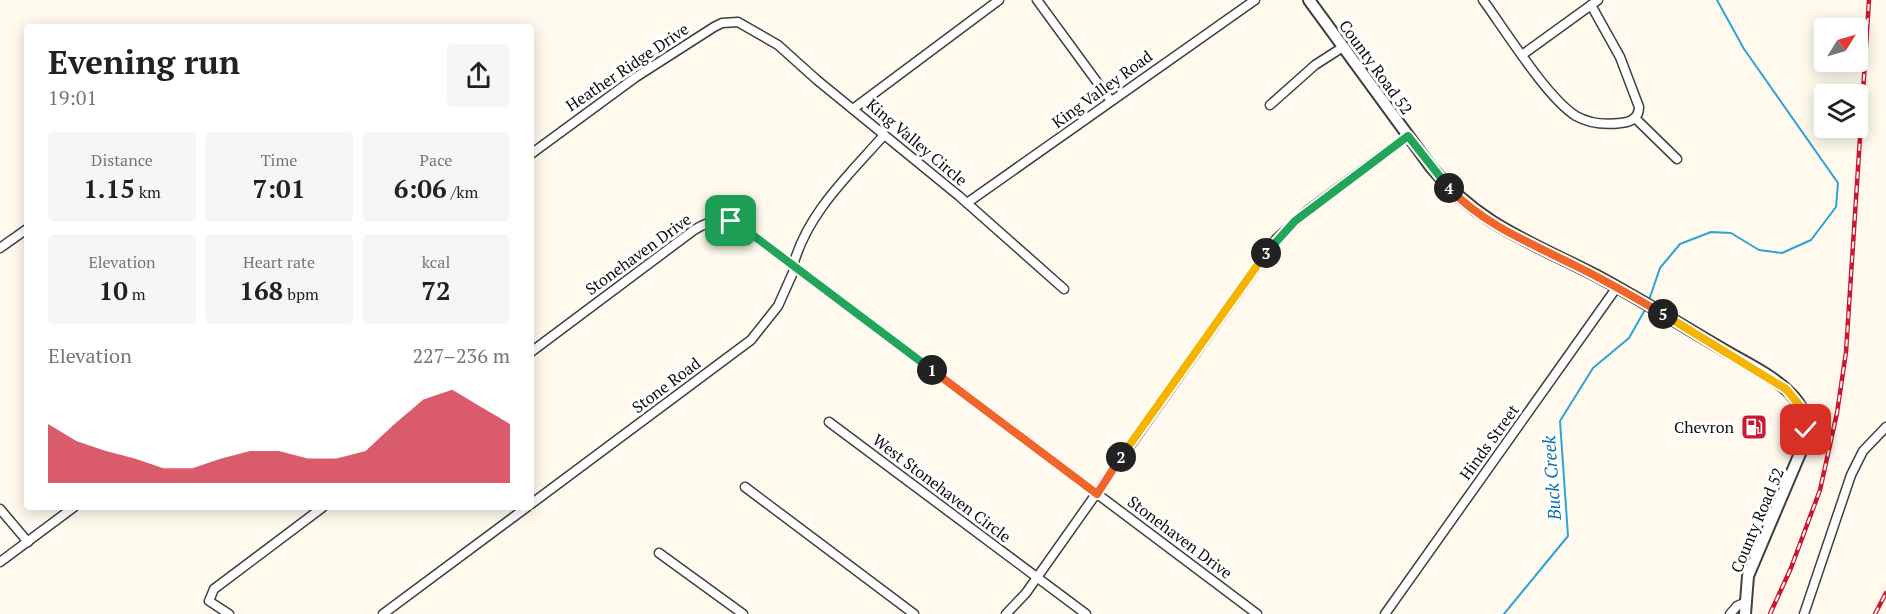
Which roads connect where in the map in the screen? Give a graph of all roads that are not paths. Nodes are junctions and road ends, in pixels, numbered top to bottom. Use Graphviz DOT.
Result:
graph roads {
  1 [pos="999,0"];
  2 [pos="1037,0"];
  3 [pos="1255,0"];
  4 [pos="1309,0"];
  5 [pos="1484,0"];
  6 [pos="1595,3"];
  7 [pos="746,25"];
  8 [pos="1343,47"];
  9 [pos="1522,55"];
  10 [pos="1111,101"];
  11 [pos="1270,105"];
  12 [pos="853,109"];
  13 [pos="1635,118"];
  14 [pos="884,135"];
  15 [pos="1408,136"];
  16 [pos="534,152"];
  17 [pos="1677,159"];
  18 [pos="967,203"];
  19 [pos="24,232"];
  20 [pos="0,248"];
  21 [pos="794,267"];
  22 [pos="1617,287"];
  23 [pos="1064,288"];
  24 [pos="534,350"];
  25 [pos="829,422"];
  26 [pos="1886,427"];
  27 [pos="745,488"];
  28 [pos="1097,494"];
  29 [pos="534,502"];
  30 [pos="0,509"];
  31 [pos="70,510"];
  32 [pos="319,510"];
  33 [pos="523,510"];
  34 [pos="28,542"];
  35 [pos="659,552"];
  36 [pos="0,562"];
  37 [pos="1037,578"];
  38 [pos="1745,608"];
  39 [pos="229,614"];
  40 [pos="383,614"];
  41 [pos="743,614"];
  42 [pos="914,614"];
  43 [pos="1006,614"];
  44 [pos="1086,614"];
  45 [pos="1257,614"];
  46 [pos="1385,614"];
  47 [pos="1730,614"];
  48 [pos="1804,614"];
  1 -- 12 [label="street"];
  2 -- 10 [label="street"];
  3 -- 10 [label="street, King Valley Road"];
  4 -- 8 [label="street, County Road 52"];
  5 -- 9 [label="street"];
  6 -- 9 [label="street"];
  6 -- 13 [label="street"];
  7 -- 12 [label="street, King Valley Circle"];
  7 -- 16 [label="street, Heather Ridge Drive"];
  8 -- 11 [label="street"];
  8 -- 15 [label="street, County Road 52"];
  9 -- 13 [label="street"];
  10 -- 18 [label="street, King Valley Road"];
  12 -- 14 [label="street, King Valley Circle"];
  13 -- 17 [label="street"];
  14 -- 18 [label="street, King Valley Circle"];
  14 -- 21 [label="street, Stone Road"];
  15 -- 22 [label="street, County Road 52"];
  15 -- 28 [label="street"];
  18 -- 23 [label="street, King Valley Circle"];
  19 -- 20 [label="street"];
  21 -- 24 [label="street, Stonehaven Drive"];
  21 -- 28 [label="street, Stonehaven Drive"];
  21 -- 29 [label="street, Stone Road"];
  22 -- 38 [label="street, County Road 52"];
  22 -- 46 [label="street, Hinds Street"];
  25 -- 37 [label="street, West Stonehaven Circle"];
  26 -- 48 [label="street"];
  27 -- 42 [label="street"];
  28 -- 37 [label="street"];
  28 -- 45 [label="street, Stonehaven Drive"];
  30 -- 34 [label="street"];
  31 -- 34 [label="street"];
  32 -- 39 [label="street"];
  33 -- 40 [label="street"];
  34 -- 36 [label="street"];
  35 -- 41 [label="street"];
  37 -- 43 [label="street"];
  37 -- 44 [label="street, West Stonehaven Circle"];
  38 -- 47 [label="street"];
}
